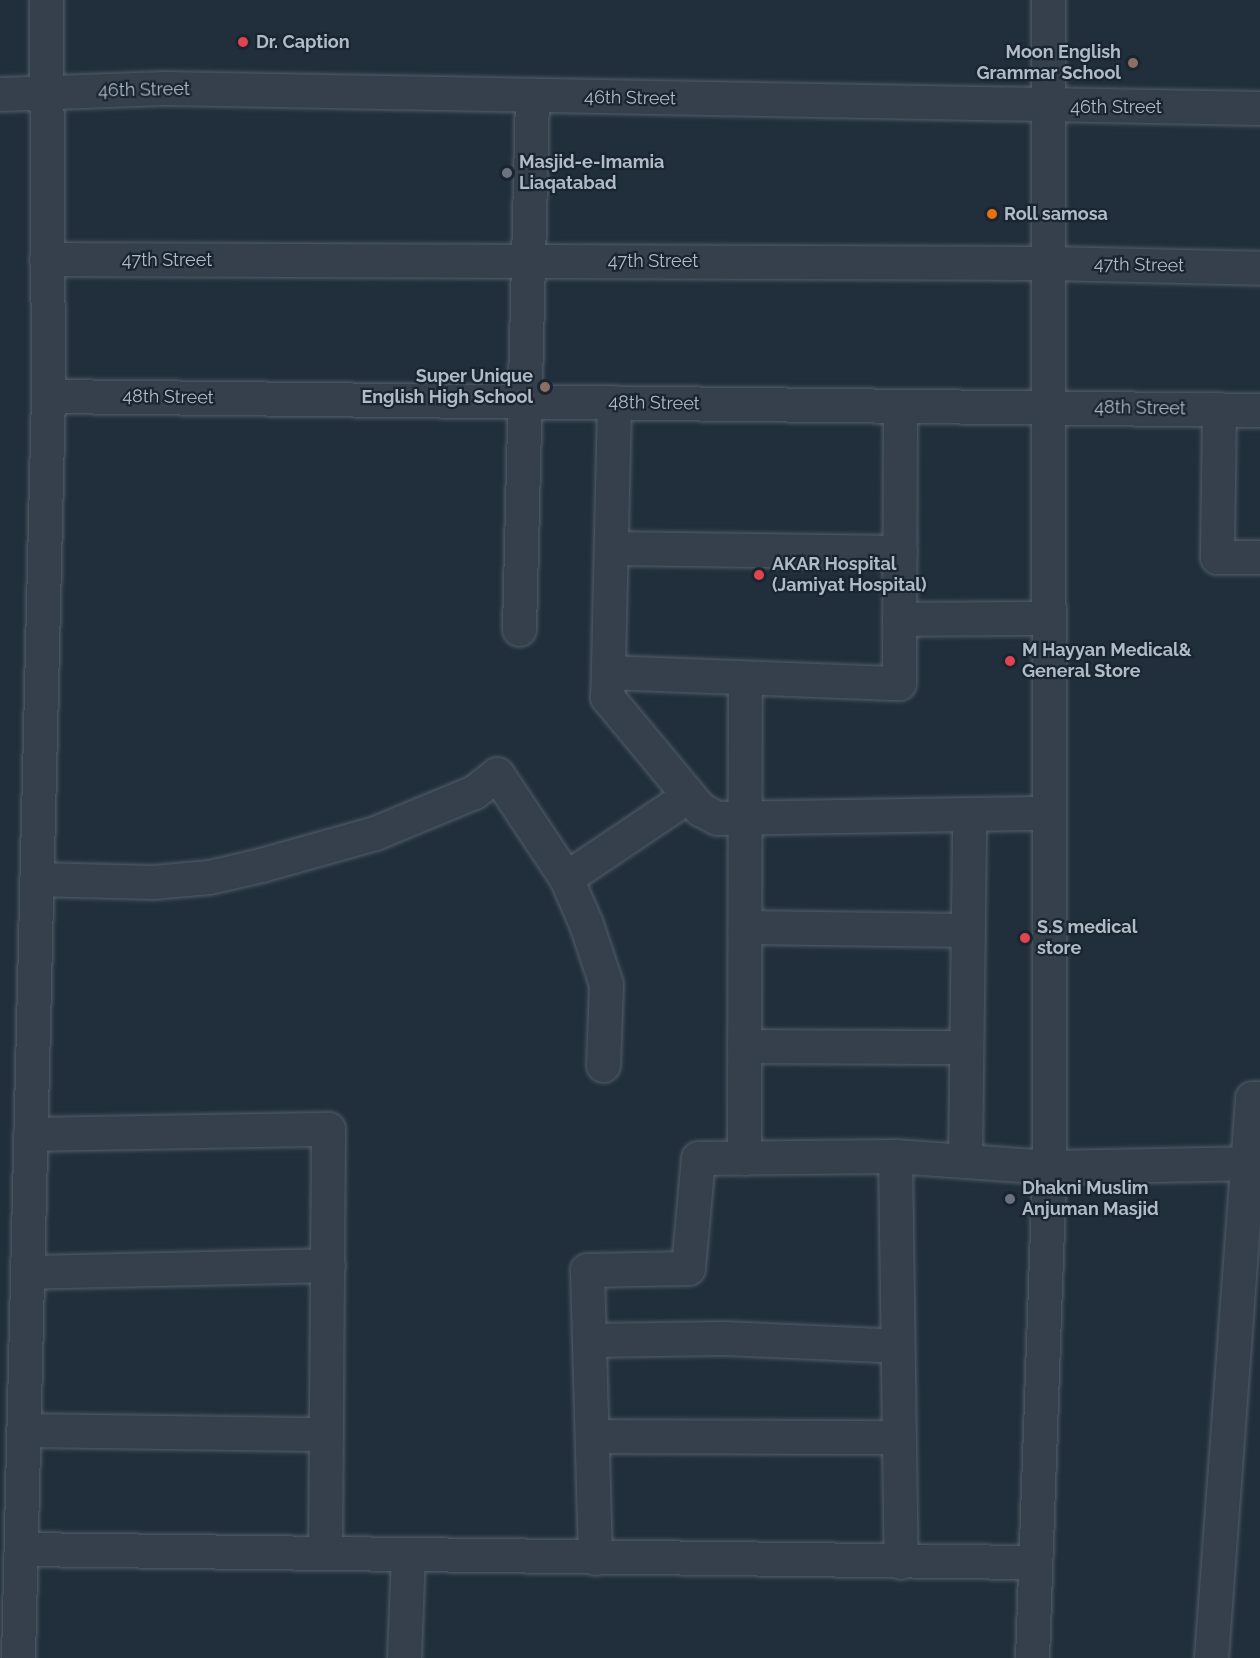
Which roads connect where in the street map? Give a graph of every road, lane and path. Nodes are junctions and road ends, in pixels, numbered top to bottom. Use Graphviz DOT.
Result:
graph roads {
  1 [pos="46,0"];
  2 [pos="1048,0"];
  3 [pos="44,93"];
  4 [pos="0,94"];
  5 [pos="532,96"];
  6 [pos="1047,107"];
  7 [pos="1260,108"];
  8 [pos="46,260"];
  9 [pos="530,261"];
  10 [pos="1047,263"];
  11 [pos="1260,268"];
  12 [pos="48,396"];
  13 [pos="523,401"];
  14 [pos="614,402"];
  15 [pos="900,406"];
  16 [pos="1047,407"];
  17 [pos="1219,409"];
  18 [pos="1260,410"];
  19 [pos="611,548"];
  20 [pos="900,552"];
  21 [pos="1260,557"];
  22 [pos="1048,618"];
  23 [pos="899,619"];
  24 [pos="519,629"];
  25 [pos="608,672"];
  26 [pos="745,679"];
  27 [pos="688,796"];
  28 [pos="1048,813"];
  29 [pos="969,814"];
  30 [pos="745,815"];
  31 [pos="566,878"];
  32 [pos="36,879"];
  33 [pos="745,927"];
  34 [pos="967,930"];
  35 [pos="744,1046"];
  36 [pos="966,1047"];
  37 [pos="603,1065"];
  38 [pos="1260,1098"];
  39 [pos="30,1134"];
  40 [pos="894,1156"];
  41 [pos="744,1158"];
  42 [pos="965,1161"];
  43 [pos="1249,1163"];
  44 [pos="1049,1167"];
  45 [pos="328,1265"];
  46 [pos="27,1272"];
  47 [pos="589,1340"];
  48 [pos="897,1346"];
  49 [pos="24,1430"];
  50 [pos="326,1434"];
  51 [pos="592,1436"];
  52 [pos="898,1437"];
  53 [pos="21,1549"];
  54 [pos="325,1553"];
  55 [pos="408,1555"];
  56 [pos="595,1558"];
  57 [pos="901,1562"];
  58 [pos="1032,1562"];
  59 [pos="18,1658"];
  60 [pos="404,1658"];
  61 [pos="1032,1658"];
  62 [pos="1211,1658"];
  1 -- 3 [label="street"];
  2 -- 6 [label="street"];
  3 -- 4 [label="street, 46th Street"];
  3 -- 5 [label="street, 46th Street"];
  3 -- 8 [label="street"];
  5 -- 6 [label="street, 46th Street"];
  5 -- 9 [label="street"];
  6 -- 7 [label="street, 46th Street"];
  6 -- 10 [label="street"];
  8 -- 9 [label="street, 47th Street"];
  8 -- 12 [label="street"];
  9 -- 10 [label="street, 47th Street"];
  9 -- 13 [label="street"];
  10 -- 11 [label="street, 47th Street"];
  10 -- 16 [label="street"];
  12 -- 13 [label="street, 48th Street"];
  12 -- 32 [label="street"];
  13 -- 14 [label="street, 48th Street"];
  13 -- 24 [label="street"];
  14 -- 15 [label="street, 48th Street"];
  14 -- 19 [label="street"];
  15 -- 16 [label="street, 48th Street"];
  15 -- 20 [label="street"];
  16 -- 17 [label="street, 48th Street"];
  16 -- 22 [label="street"];
  17 -- 18 [label="street, 48th Street"];
  17 -- 21 [label="street"];
  19 -- 20 [label="street"];
  19 -- 25 [label="street"];
  20 -- 23 [label="street"];
  22 -- 23 [label="street"];
  22 -- 28 [label="street"];
  23 -- 26 [label="street"];
  25 -- 26 [label="street"];
  25 -- 27 [label="street"];
  26 -- 30 [label="street"];
  27 -- 30 [label="street"];
  27 -- 31 [label="street"];
  28 -- 29 [label="street"];
  28 -- 44 [label="street"];
  29 -- 30 [label="street"];
  29 -- 34 [label="street"];
  30 -- 33 [label="street"];
  31 -- 32 [label="street"];
  31 -- 37 [label="street"];
  32 -- 39 [label="street"];
  33 -- 34 [label="street"];
  33 -- 35 [label="street"];
  34 -- 36 [label="street"];
  35 -- 36 [label="street"];
  35 -- 41 [label="street"];
  36 -- 42 [label="street"];
  38 -- 43 [label="street"];
  39 -- 45 [label="street"];
  39 -- 46 [label="street"];
  40 -- 41 [label="street"];
  40 -- 42 [label="street"];
  40 -- 48 [label="street"];
  41 -- 47 [label="street"];
  42 -- 44 [label="street"];
  43 -- 44 [label="street"];
  43 -- 62 [label="street"];
  44 -- 58 [label="street"];
  45 -- 46 [label="street"];
  45 -- 50 [label="street"];
  46 -- 49 [label="street"];
  47 -- 48 [label="street"];
  47 -- 51 [label="street"];
  48 -- 52 [label="street"];
  49 -- 50 [label="street"];
  49 -- 53 [label="street"];
  50 -- 54 [label="street"];
  51 -- 52 [label="street"];
  51 -- 56 [label="street"];
  52 -- 57 [label="street"];
  53 -- 54 [label="street"];
  53 -- 59 [label="street"];
  54 -- 55 [label="street"];
  55 -- 56 [label="street"];
  55 -- 60 [label="street"];
  56 -- 57 [label="street"];
  57 -- 58 [label="street"];
  58 -- 61 [label="street"];
}
